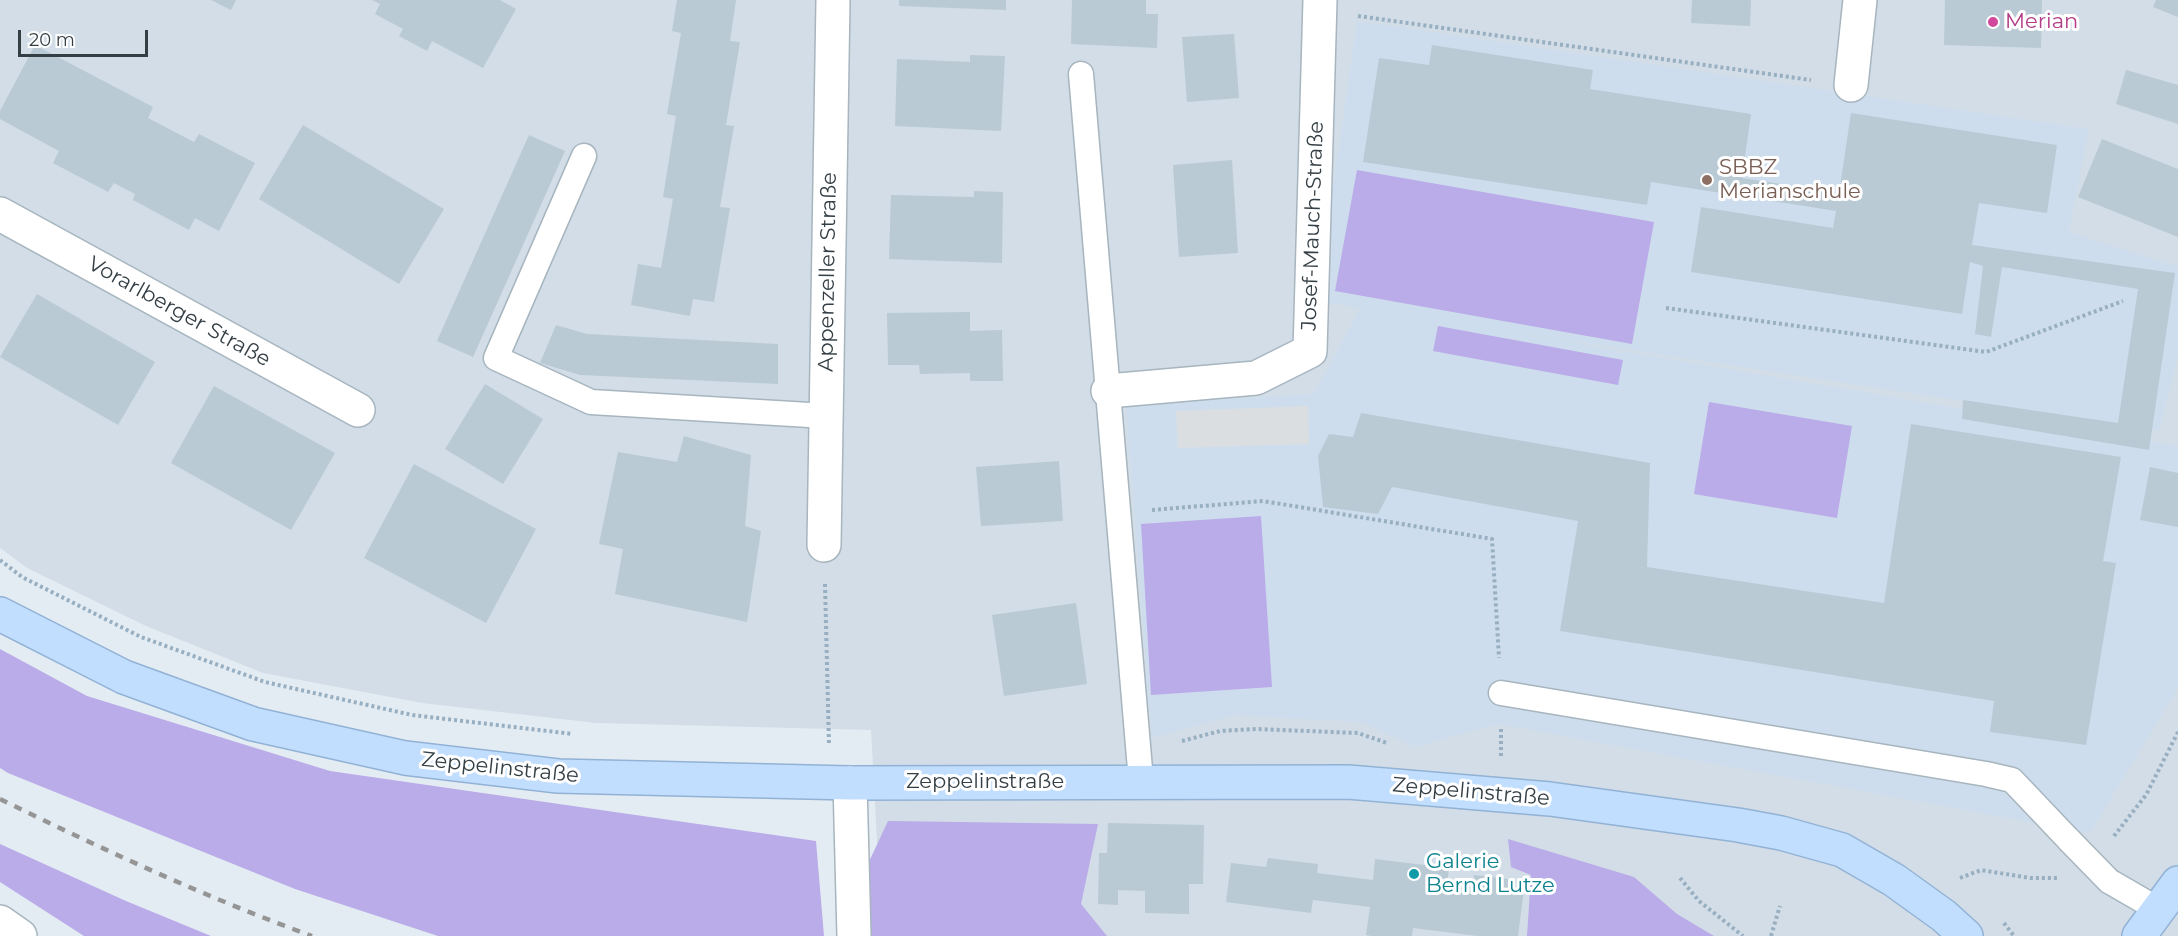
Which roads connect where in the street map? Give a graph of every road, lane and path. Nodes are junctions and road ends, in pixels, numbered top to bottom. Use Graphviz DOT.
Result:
graph roads {
  1 [pos="833,0"];
  2 [pos="1860,0"];
  3 [pos="1320,5"];
  4 [pos="1081,74"];
  5 [pos="1851,85"];
  6 [pos="584,156"];
  7 [pos="0,214"];
  8 [pos="2123,301"];
  9 [pos="1666,308"];
  10 [pos="1108,391"];
  11 [pos="358,410"];
  12 [pos="826,416"];
  13 [pos="1118,512"];
  14 [pos="824,545"];
  15 [pos="0,560"];
  16 [pos="0,614"];
  17 [pos="1501,693"];
  18 [pos="2178,732"];
  19 [pos="584,735"];
  20 [pos="1391,745"];
  21 [pos="1137,747"];
  22 [pos="840,748"];
  23 [pos="1501,766"];
  24 [pos="1141,781"];
  25 [pos="850,783"];
  26 [pos="2107,844"];
  27 [pos="2067,877"];
  28 [pos="1680,878"];
  29 [pos="1950,882"];
  30 [pos="2178,882"];
  31 [pos="1780,906"];
  32 [pos="2159,910"];
  33 [pos="854,936"];
  34 [pos="1743,936"];
  35 [pos="1771,936"];
  36 [pos="1966,936"];
  37 [pos="2139,936"];
  1 -- 12 [label="street, Appenzeller Straße"];
  2 -- 5 [label="street"];
  3 -- 5 [label="path"];
  3 -- 10 [label="street, Josef-Mauch-Straße"];
  4 -- 10 [label="lane"];
  6 -- 12 [label="lane"];
  7 -- 11 [label="street, Vorarlberger Straße"];
  8 -- 9 [label="path"];
  10 -- 13 [label="lane"];
  12 -- 14 [label="street, Appenzeller Straße"];
  13 -- 17 [label="path"];
  13 -- 21 [label="lane"];
  14 -- 22 [label="path"];
  15 -- 19 [label="path"];
  16 -- 25 [label="main road, Zeppelinstraße"];
  17 -- 23 [label="path"];
  17 -- 32 [label="lane, bridge"];
  18 -- 26 [label="path"];
  20 -- 21 [label="path"];
  21 -- 24 [label="lane"];
  24 -- 25 [label="main road, Zeppelinstraße"];
  24 -- 36 [label="main road, Zeppelinstraße"];
  25 -- 33 [label="street"];
  27 -- 29 [label="path"];
  28 -- 34 [label="path"];
  30 -- 32 [label="main road"];
  31 -- 35 [label="path"];
  32 -- 37 [label="main road"];
}
